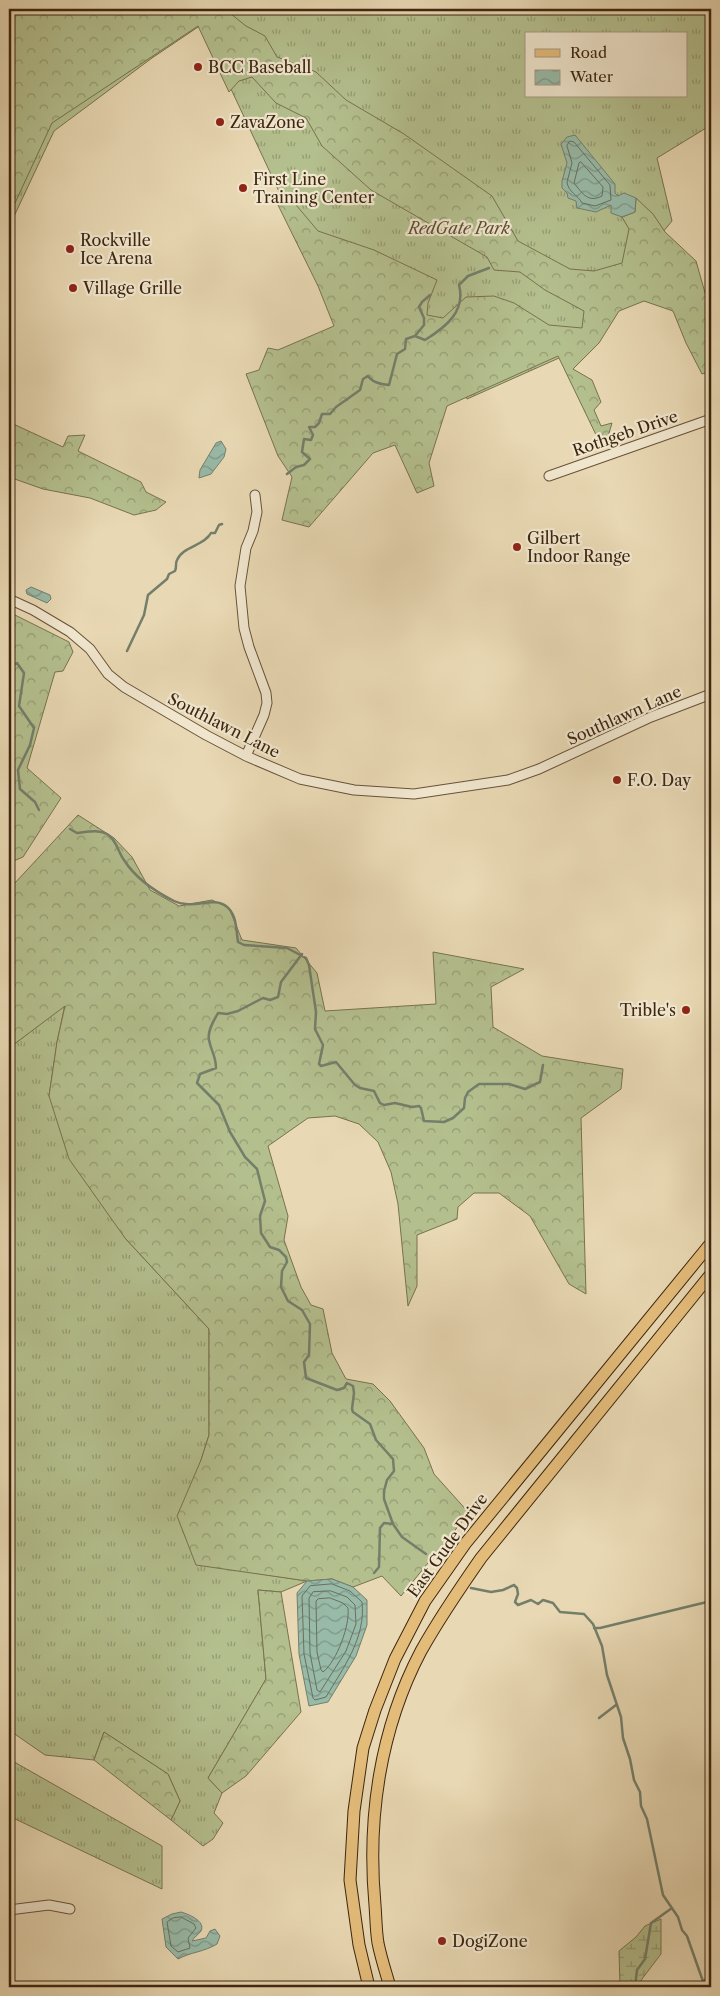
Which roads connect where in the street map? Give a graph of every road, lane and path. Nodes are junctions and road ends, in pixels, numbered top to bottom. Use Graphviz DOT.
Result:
graph roads {
  1 [pos="711,419"];
  2 [pos="549,476"];
  3 [pos="255,495"];
  4 [pos="9,599"];
  5 [pos="711,694"];
  6 [pos="246,756"];
  7 [pos="711,1243"];
  8 [pos="711,1274"];
  9 [pos="363,1748"];
  10 [pos="383,1752"];
  11 [pos="70,1909"];
  12 [pos="9,1910"];
  13 [pos="369,1987"];
  14 [pos="390,1987"];
  1 -- 2 [label="street, Rothgeb Drive"];
  3 -- 6 [label="street"];
  4 -- 6 [label="street, Southlawn Lane"];
  5 -- 6 [label="street, Southlawn Lane"];
  7 -- 9 [label="main road, East Gude Drive"];
  8 -- 10 [label="main road"];
  9 -- 10 [label="main road"];
  9 -- 13 [label="main road, East Gude Drive"];
  10 -- 14 [label="main road"];
  11 -- 12 [label="street"];
}
